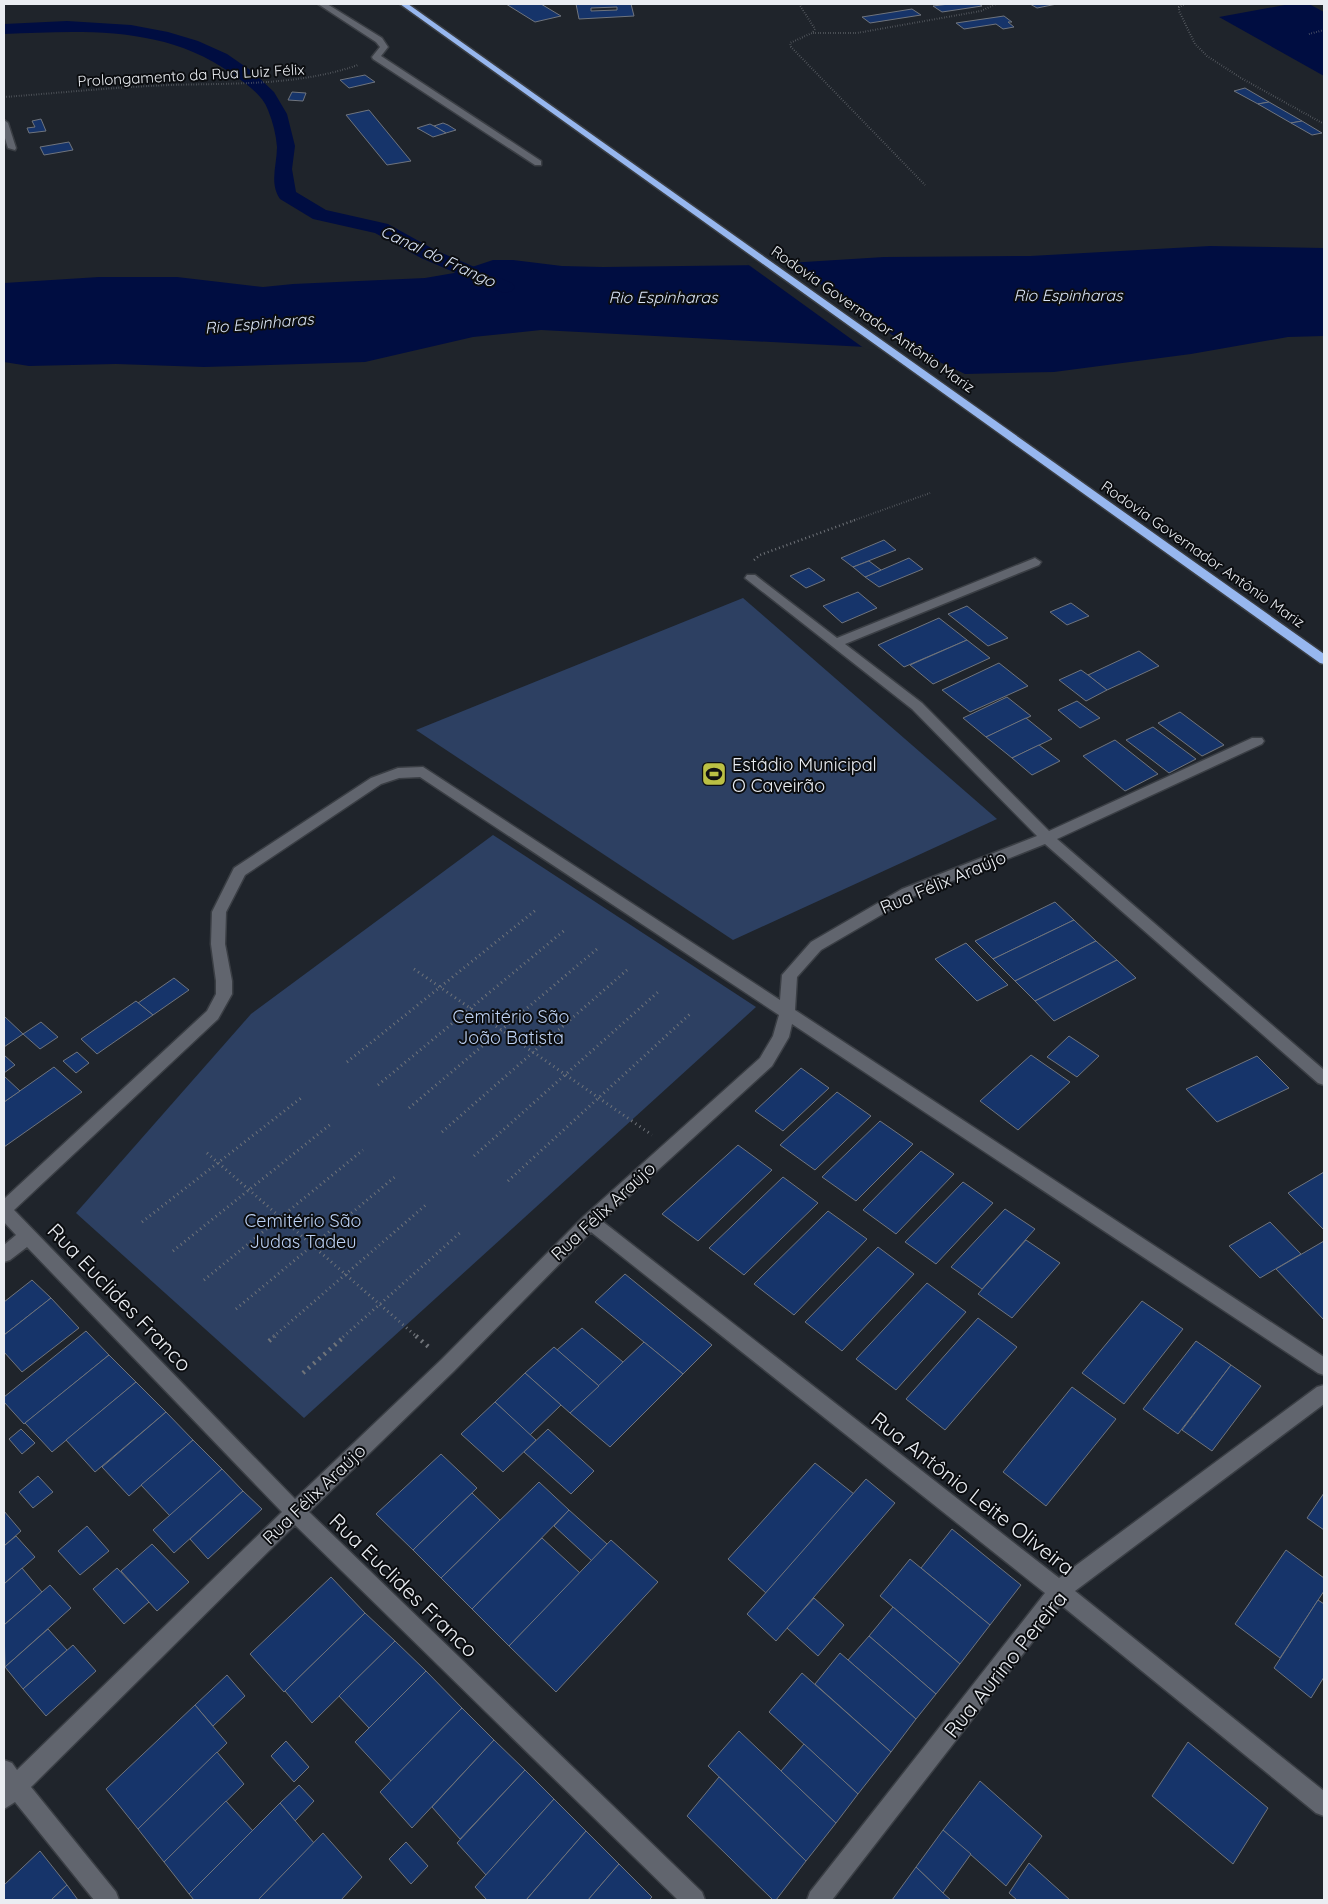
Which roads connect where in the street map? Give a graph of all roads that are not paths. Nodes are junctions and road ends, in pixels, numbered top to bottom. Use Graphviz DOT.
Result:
graph roads {
  1 [pos="322,4"];
  2 [pos="404,4"];
  3 [pos="4,123"];
  4 [pos="12,148"];
  5 [pos="538,163"];
  6 [pos="1035,562"];
  7 [pos="751,578"];
  8 [pos="836,643"];
  9 [pos="1324,660"];
  10 [pos="1257,741"];
  11 [pos="1047,838"];
  12 [pos="787,1013"];
  13 [pos="1324,1079"];
  14 [pos="4,1210"];
  15 [pos="590,1221"];
  16 [pos="28,1236"];
  17 [pos="4,1255"];
  18 [pos="1324,1367"];
  19 [pos="1324,1393"];
  20 [pos="295,1512"];
  21 [pos="1059,1591"];
  22 [pos="8,1785"];
  23 [pos="1324,1805"];
  24 [pos="108,1900"];
  25 [pos="694,1900"];
  26 [pos="818,1900"];
  1 -- 5 [label="street"];
  2 -- 9 [label="highway, Rodovia Governador Antônio Mariz"];
  3 -- 4 [label="street"];
  6 -- 8 [label="street"];
  7 -- 8 [label="street"];
  8 -- 11 [label="street"];
  10 -- 11 [label="street, Rua Félix Araújo"];
  11 -- 12 [label="street, Rua Félix Araújo"];
  11 -- 13 [label="street"];
  12 -- 14 [label="street"];
  12 -- 15 [label="street, Rua Félix Araújo"];
  12 -- 18 [label="street"];
  14 -- 16 [label="street, Rua Euclides Franco"];
  15 -- 20 [label="street, Rua Félix Araújo"];
  15 -- 21 [label="street, Rua Antônio Leite Oliveira"];
  16 -- 17 [label="street"];
  16 -- 20 [label="street, Rua Euclides Franco"];
  19 -- 21 [label="street, Rua Aurino Pereira"];
  20 -- 22 [label="street, Rua Félix Araújo"];
  20 -- 25 [label="street, Rua Euclides Franco"];
  21 -- 23 [label="street, Rua Antônio Leite Oliveira"];
  21 -- 26 [label="street, Rua Aurino Pereira"];
  22 -- 24 [label="street"];
}
